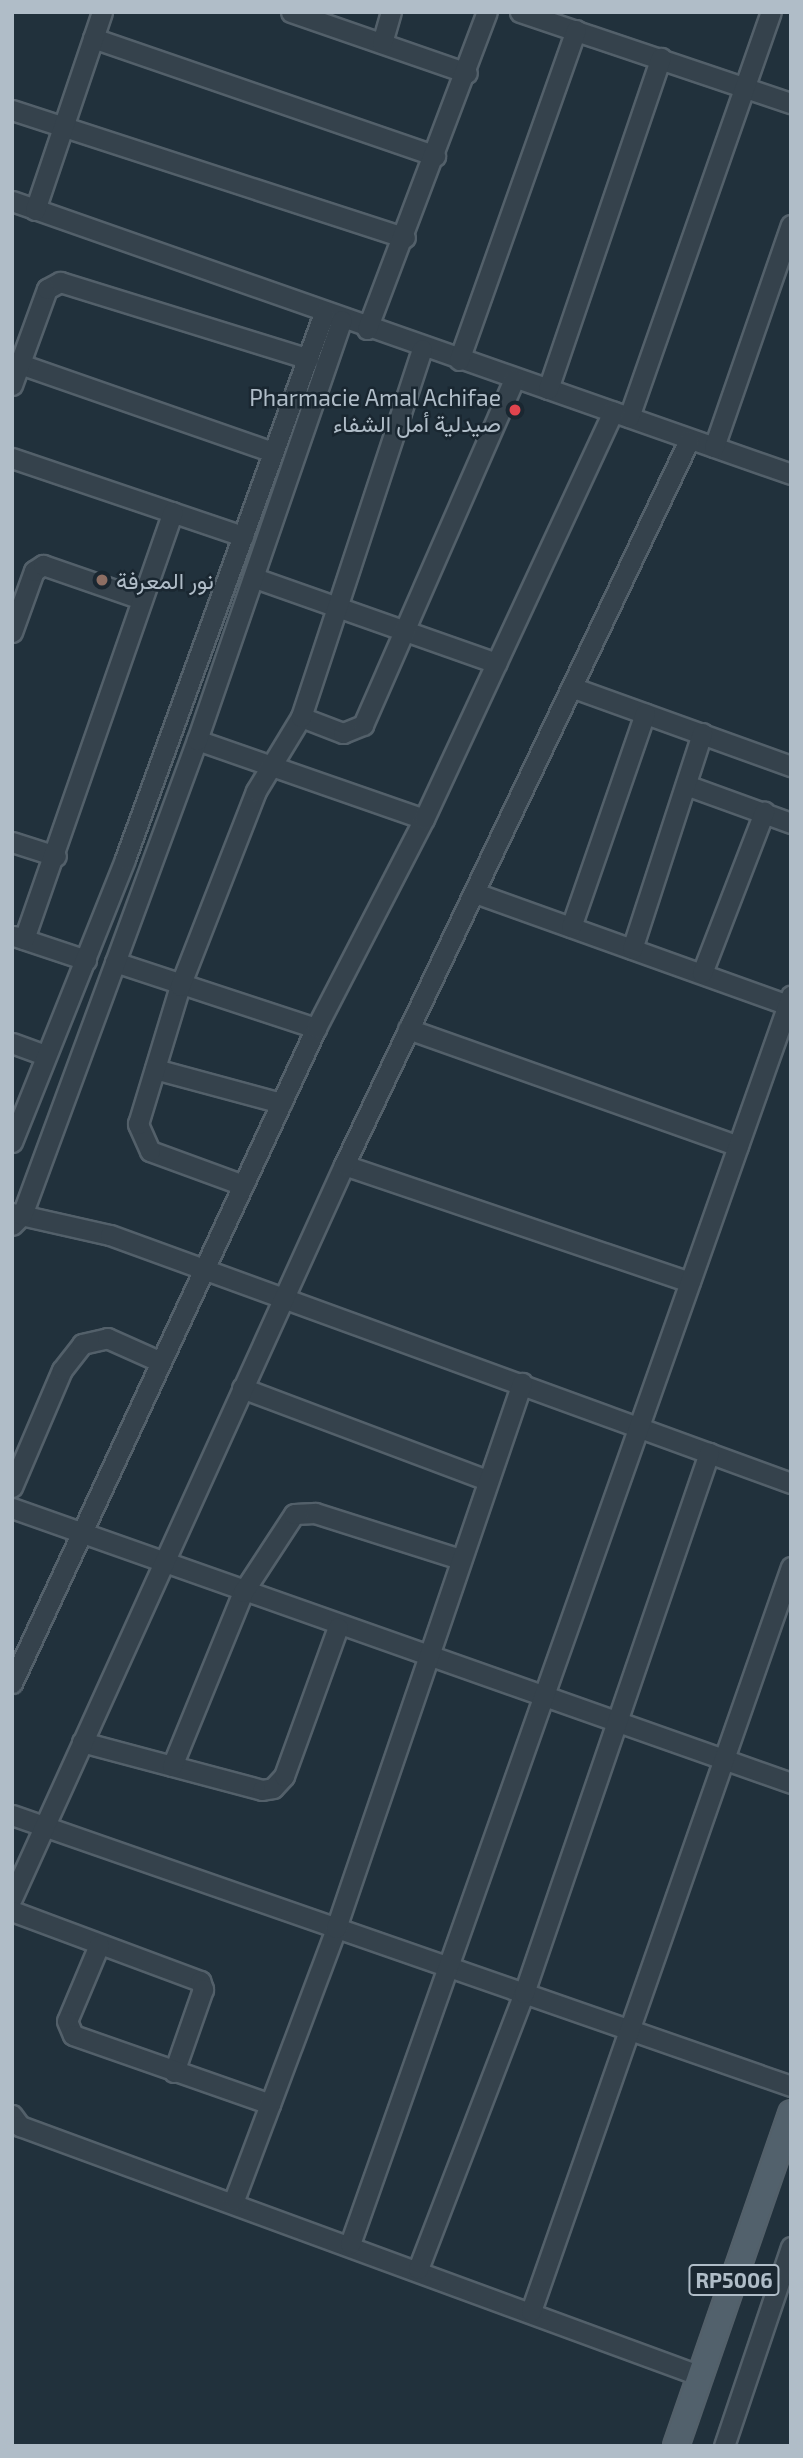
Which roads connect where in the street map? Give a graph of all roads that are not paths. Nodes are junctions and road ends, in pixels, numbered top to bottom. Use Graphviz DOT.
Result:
graph roads {
  1 [pos="102,12"];
  2 [pos="391,12"];
  3 [pos="487,12"];
  4 [pos="520,12"];
  5 [pos="771,12"];
  6 [pos="295,13"];
  7 [pos="576,30"];
  8 [pos="93,38"];
  9 [pos="382,43"];
  10 [pos="661,58"];
  11 [pos="467,73"];
  12 [pos="745,86"];
  13 [pos="791,103"];
  14 [pos="12,110"];
  15 [pos="62,124"];
  16 [pos="435,156"];
  17 [pos="12,201"];
  18 [pos="35,210"];
  19 [pos="791,225"];
  20 [pos="405,238"];
  21 [pos="333,317"];
  22 [pos="367,329"];
  23 [pos="422,349"];
  24 [pos="308,359"];
  25 [pos="459,360"];
  26 [pos="20,364"];
  27 [pos="514,380"];
  28 [pos="12,385"];
  29 [pos="548,389"];
  30 [pos="621,415"];
  31 [pos="689,440"];
  32 [pos="714,447"];
  33 [pos="273,452"];
  34 [pos="12,458"];
  35 [pos="791,474"];
  36 [pos="173,512"];
  37 [pos="243,536"];
  38 [pos="255,578"];
  39 [pos="141,599"];
  40 [pos="340,606"];
  41 [pos="409,629"];
  42 [pos="12,632"];
  43 [pos="497,663"];
  44 [pos="574,688"];
  45 [pos="645,713"];
  46 [pos="301,717"];
  47 [pos="702,733"];
  48 [pos="197,740"];
  49 [pos="791,766"];
  50 [pos="268,769"];
  51 [pos="686,785"];
  52 [pos="764,812"];
  53 [pos="424,819"];
  54 [pos="791,823"];
  55 [pos="12,842"];
  56 [pos="56,856"];
  57 [pos="478,894"];
  58 [pos="571,927"];
  59 [pos="18,937"];
  60 [pos="632,949"];
  61 [pos="86,960"];
  62 [pos="115,962"];
  63 [pos="702,973"];
  64 [pos="180,986"];
  65 [pos="789,1001"];
  66 [pos="316,1028"];
  67 [pos="408,1029"];
  68 [pos="12,1043"];
  69 [pos="45,1055"];
  70 [pos="155,1069"];
  71 [pos="281,1103"];
  72 [pos="13,1137"];
  73 [pos="738,1146"];
  74 [pos="344,1165"];
  75 [pos="243,1185"];
  76 [pos="15,1218"];
  77 [pos="203,1270"];
  78 [pos="690,1282"];
  79 [pos="285,1301"];
  80 [pos="161,1362"];
  81 [pos="522,1383"];
  82 [pos="242,1388"];
  83 [pos="639,1425"];
  84 [pos="709,1453"];
  85 [pos="487,1480"];
  86 [pos="791,1483"];
  87 [pos="12,1487"];
  88 [pos="12,1508"];
  89 [pos="82,1532"];
  90 [pos="460,1559"];
  91 [pos="165,1561"];
  92 [pos="791,1567"];
  93 [pos="243,1592"];
  94 [pos="338,1627"];
  95 [pos="427,1650"];
  96 [pos="12,1683"];
  97 [pos="542,1690"];
  98 [pos="614,1719"];
  99 [pos="82,1742"];
  100 [pos="724,1758"];
  101 [pos="172,1766"];
  102 [pos="791,1783"];
  103 [pos="12,1815"];
  104 [pos="46,1827"];
  105 [pos="12,1898"];
  106 [pos="12,1911"];
  107 [pos="336,1928"];
  108 [pos="99,1945"];
  109 [pos="448,1967"];
  110 [pos="524,1993"];
  111 [pos="631,2030"];
  112 [pos="174,2072"];
  113 [pos="791,2086"];
  114 [pos="270,2104"];
  115 [pos="790,2120"];
  116 [pos="15,2123"];
  117 [pos="234,2200"];
  118 [pos="350,2244"];
  119 [pos="791,2247"];
  120 [pos="418,2269"];
  121 [pos="531,2311"];
  122 [pos="701,2376"];
  123 [pos="676,2446"];
  124 [pos="724,2446"];
  1 -- 8 [label="street"];
  2 -- 9 [label="street"];
  3 -- 11 [label="street"];
  4 -- 7 [label="street"];
  5 -- 12 [label="street"];
  6 -- 9 [label="street"];
  7 -- 10 [label="street"];
  7 -- 25 [label="street"];
  8 -- 15 [label="street"];
  8 -- 16 [label="street"];
  9 -- 11 [label="street"];
  10 -- 12 [label="street"];
  10 -- 29 [label="street"];
  11 -- 16 [label="street"];
  12 -- 13 [label="street"];
  12 -- 30 [label="street"];
  14 -- 15 [label="street"];
  15 -- 18 [label="street"];
  15 -- 20 [label="street"];
  16 -- 20 [label="street"];
  17 -- 18 [label="street"];
  18 -- 21 [label="street"];
  19 -- 32 [label="street"];
  20 -- 22 [label="street"];
  21 -- 22 [label="street"];
  21 -- 24 [label="street"];
  21 -- 38 [label="street"];
  22 -- 23 [label="street"];
  23 -- 25 [label="street"];
  23 -- 40 [label="street"];
  24 -- 26 [label="street"];
  24 -- 33 [label="street"];
  25 -- 27 [label="street"];
  26 -- 28 [label="street"];
  26 -- 33 [label="street"];
  27 -- 29 [label="street"];
  27 -- 41 [label="street"];
  29 -- 30 [label="street"];
  30 -- 31 [label="street"];
  30 -- 43 [label="street"];
  31 -- 32 [label="street"];
  31 -- 44 [label="street"];
  32 -- 35 [label="street"];
  33 -- 37 [label="street"];
  34 -- 36 [label="street"];
  36 -- 37 [label="street"];
  36 -- 39 [label="street"];
  37 -- 61 [label="street"];
  38 -- 40 [label="street"];
  38 -- 48 [label="street"];
  39 -- 42 [label="street"];
  39 -- 56 [label="street"];
  40 -- 41 [label="street"];
  40 -- 46 [label="street"];
  41 -- 43 [label="street"];
  41 -- 46 [label="street"];
  43 -- 53 [label="street"];
  44 -- 45 [label="street"];
  44 -- 57 [label="street"];
  45 -- 47 [label="street"];
  45 -- 58 [label="street"];
  46 -- 50 [label="street"];
  47 -- 49 [label="street"];
  47 -- 51 [label="street"];
  48 -- 50 [label="street"];
  48 -- 62 [label="street"];
  50 -- 53 [label="street"];
  50 -- 64 [label="street"];
  51 -- 52 [label="street"];
  51 -- 60 [label="street"];
  52 -- 54 [label="street"];
  52 -- 63 [label="street"];
  53 -- 66 [label="street"];
  55 -- 56 [label="street"];
  56 -- 59 [label="street"];
  57 -- 58 [label="street"];
  57 -- 67 [label="street"];
  58 -- 60 [label="street"];
  59 -- 61 [label="street"];
  60 -- 63 [label="street"];
  61 -- 69 [label="street"];
  62 -- 64 [label="street"];
  62 -- 76 [label="street"];
  63 -- 65 [label="street"];
  64 -- 66 [label="street"];
  64 -- 70 [label="street"];
  65 -- 73 [label="street"];
  66 -- 71 [label="street"];
  67 -- 73 [label="street"];
  67 -- 74 [label="street"];
  68 -- 69 [label="street"];
  69 -- 72 [label="street"];
  70 -- 71 [label="street"];
  70 -- 75 [label="street"];
  71 -- 75 [label="street"];
  73 -- 78 [label="street"];
  74 -- 78 [label="street"];
  74 -- 79 [label="street"];
  75 -- 77 [label="street"];
  76 -- 77 [label="street"];
  77 -- 79 [label="street"];
  77 -- 80 [label="street"];
  78 -- 83 [label="street"];
  79 -- 81 [label="street"];
  79 -- 82 [label="street"];
  80 -- 87 [label="street"];
  80 -- 89 [label="street"];
  81 -- 83 [label="street"];
  81 -- 85 [label="street"];
  82 -- 85 [label="street"];
  82 -- 91 [label="street"];
  83 -- 84 [label="street"];
  83 -- 97 [label="street"];
  84 -- 86 [label="street"];
  84 -- 98 [label="street"];
  85 -- 90 [label="street"];
  88 -- 89 [label="street"];
  89 -- 91 [label="street"];
  89 -- 96 [label="street"];
  90 -- 93 [label="street"];
  90 -- 95 [label="street"];
  91 -- 93 [label="street"];
  91 -- 99 [label="street"];
  92 -- 100 [label="street"];
  93 -- 94 [label="street"];
  93 -- 101 [label="street"];
  94 -- 95 [label="street"];
  94 -- 101 [label="street"];
  95 -- 97 [label="street"];
  95 -- 107 [label="street"];
  97 -- 98 [label="street"];
  97 -- 109 [label="street"];
  98 -- 100 [label="street"];
  98 -- 110 [label="street"];
  99 -- 101 [label="street"];
  99 -- 104 [label="street"];
  100 -- 102 [label="street"];
  100 -- 111 [label="street"];
  103 -- 104 [label="street"];
  104 -- 105 [label="street"];
  104 -- 107 [label="street"];
  106 -- 108 [label="street"];
  107 -- 109 [label="street"];
  107 -- 114 [label="street"];
  108 -- 112 [label="street"];
  108 -- 112 [label="street"];
  109 -- 110 [label="street"];
  109 -- 118 [label="street"];
  110 -- 111 [label="street"];
  110 -- 120 [label="street"];
  111 -- 113 [label="street"];
  111 -- 121 [label="street"];
  112 -- 114 [label="street"];
  114 -- 117 [label="street"];
  115 -- 122 [label="main road, RP5006"];
  116 -- 117 [label="street"];
  117 -- 118 [label="street"];
  118 -- 120 [label="street"];
  119 -- 124 [label="street"];
  120 -- 121 [label="street"];
  121 -- 122 [label="street"];
  122 -- 123 [label="main road, RP5006"];
}
